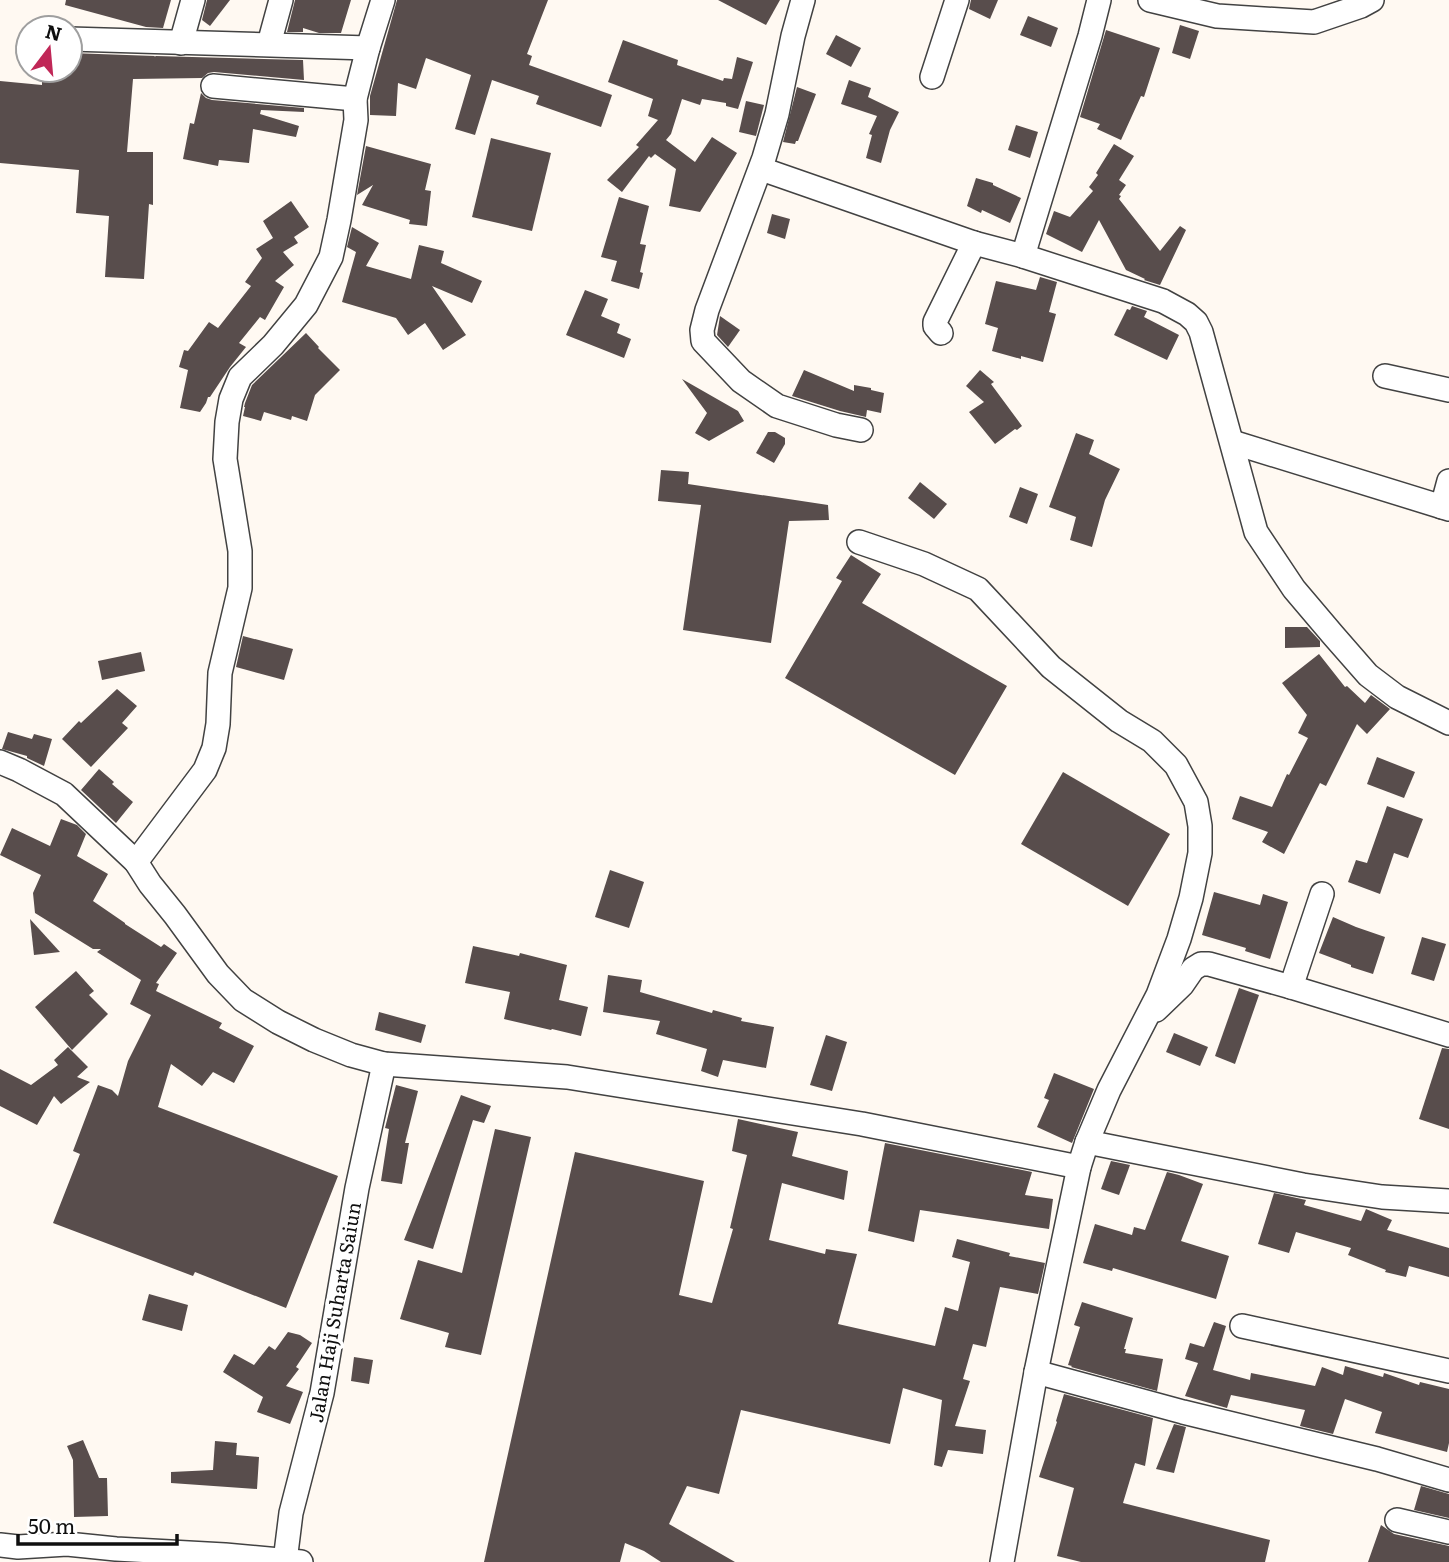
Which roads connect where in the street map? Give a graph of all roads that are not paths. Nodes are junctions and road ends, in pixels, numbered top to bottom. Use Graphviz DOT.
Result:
graph roads {
  1 [pos="193,0"];
  2 [pos="281,0"];
  3 [pos="383,0"];
  4 [pos="803,0"];
  5 [pos="957,0"];
  6 [pos="1098,0"];
  7 [pos="1150,0"];
  8 [pos="1372,0"];
  9 [pos="84,39"];
  10 [pos="181,43"];
  11 [pos="269,44"];
  12 [pos="368,48"];
  13 [pos="932,77"];
  14 [pos="213,86"];
  15 [pos="355,99"];
  16 [pos="761,167"];
  17 [pos="974,243"];
  18 [pos="1023,256"];
  19 [pos="941,333"];
  20 [pos="1385,376"];
  21 [pos="1449,390"];
  22 [pos="861,430"];
  23 [pos="1232,442"];
  24 [pos="1449,481"];
  25 [pos="1446,508"];
  26 [pos="859,542"];
  27 [pos="1449,723"];
  28 [pos="0,762"];
  29 [pos="136,862"];
  30 [pos="1322,894"];
  31 [pos="1292,987"];
  32 [pos="1146,1018"];
  33 [pos="1449,1035"];
  34 [pos="384,1064"];
  35 [pos="1087,1142"];
  36 [pos="1079,1167"];
  37 [pos="1449,1201"];
  38 [pos="1242,1326"];
  39 [pos="1449,1371"];
  40 [pos="1036,1372"];
  41 [pos="1449,1480"];
  42 [pos="1397,1520"];
  43 [pos="1449,1532"];
  44 [pos="0,1545"];
  45 [pos="65,1553"];
  46 [pos="115,1556"];
  47 [pos="293,1562"];
  48 [pos="1002,1562"];
  1 -- 10 [label="street"];
  2 -- 11 [label="street"];
  3 -- 12 [label="street"];
  4 -- 16 [label="street"];
  5 -- 13 [label="street"];
  6 -- 18 [label="street"];
  7 -- 8 [label="street"];
  9 -- 10 [label="street"];
  10 -- 11 [label="street"];
  11 -- 12 [label="street"];
  12 -- 15 [label="street"];
  14 -- 15 [label="street"];
  15 -- 29 [label="street"];
  16 -- 17 [label="street"];
  16 -- 22 [label="street"];
  17 -- 18 [label="street"];
  17 -- 19 [label="street"];
  18 -- 23 [label="street"];
  20 -- 21 [label="street"];
  23 -- 25 [label="street"];
  23 -- 27 [label="street"];
  24 -- 25 [label="street"];
  26 -- 32 [label="street"];
  28 -- 29 [label="street"];
  29 -- 34 [label="street"];
  30 -- 31 [label="street"];
  31 -- 32 [label="street"];
  31 -- 33 [label="street"];
  32 -- 35 [label="street"];
  34 -- 36 [label="street"];
  34 -- 47 [label="street, Jalan Haji Suharta Saiun"];
  35 -- 36 [label="street"];
  35 -- 37 [label="street"];
  36 -- 40 [label="street"];
  38 -- 39 [label="street"];
  40 -- 41 [label="street"];
  40 -- 48 [label="street"];
  42 -- 43 [label="street"];
  44 -- 45 [label="street"];
  45 -- 46 [label="street"];
  46 -- 47 [label="street"];
}
